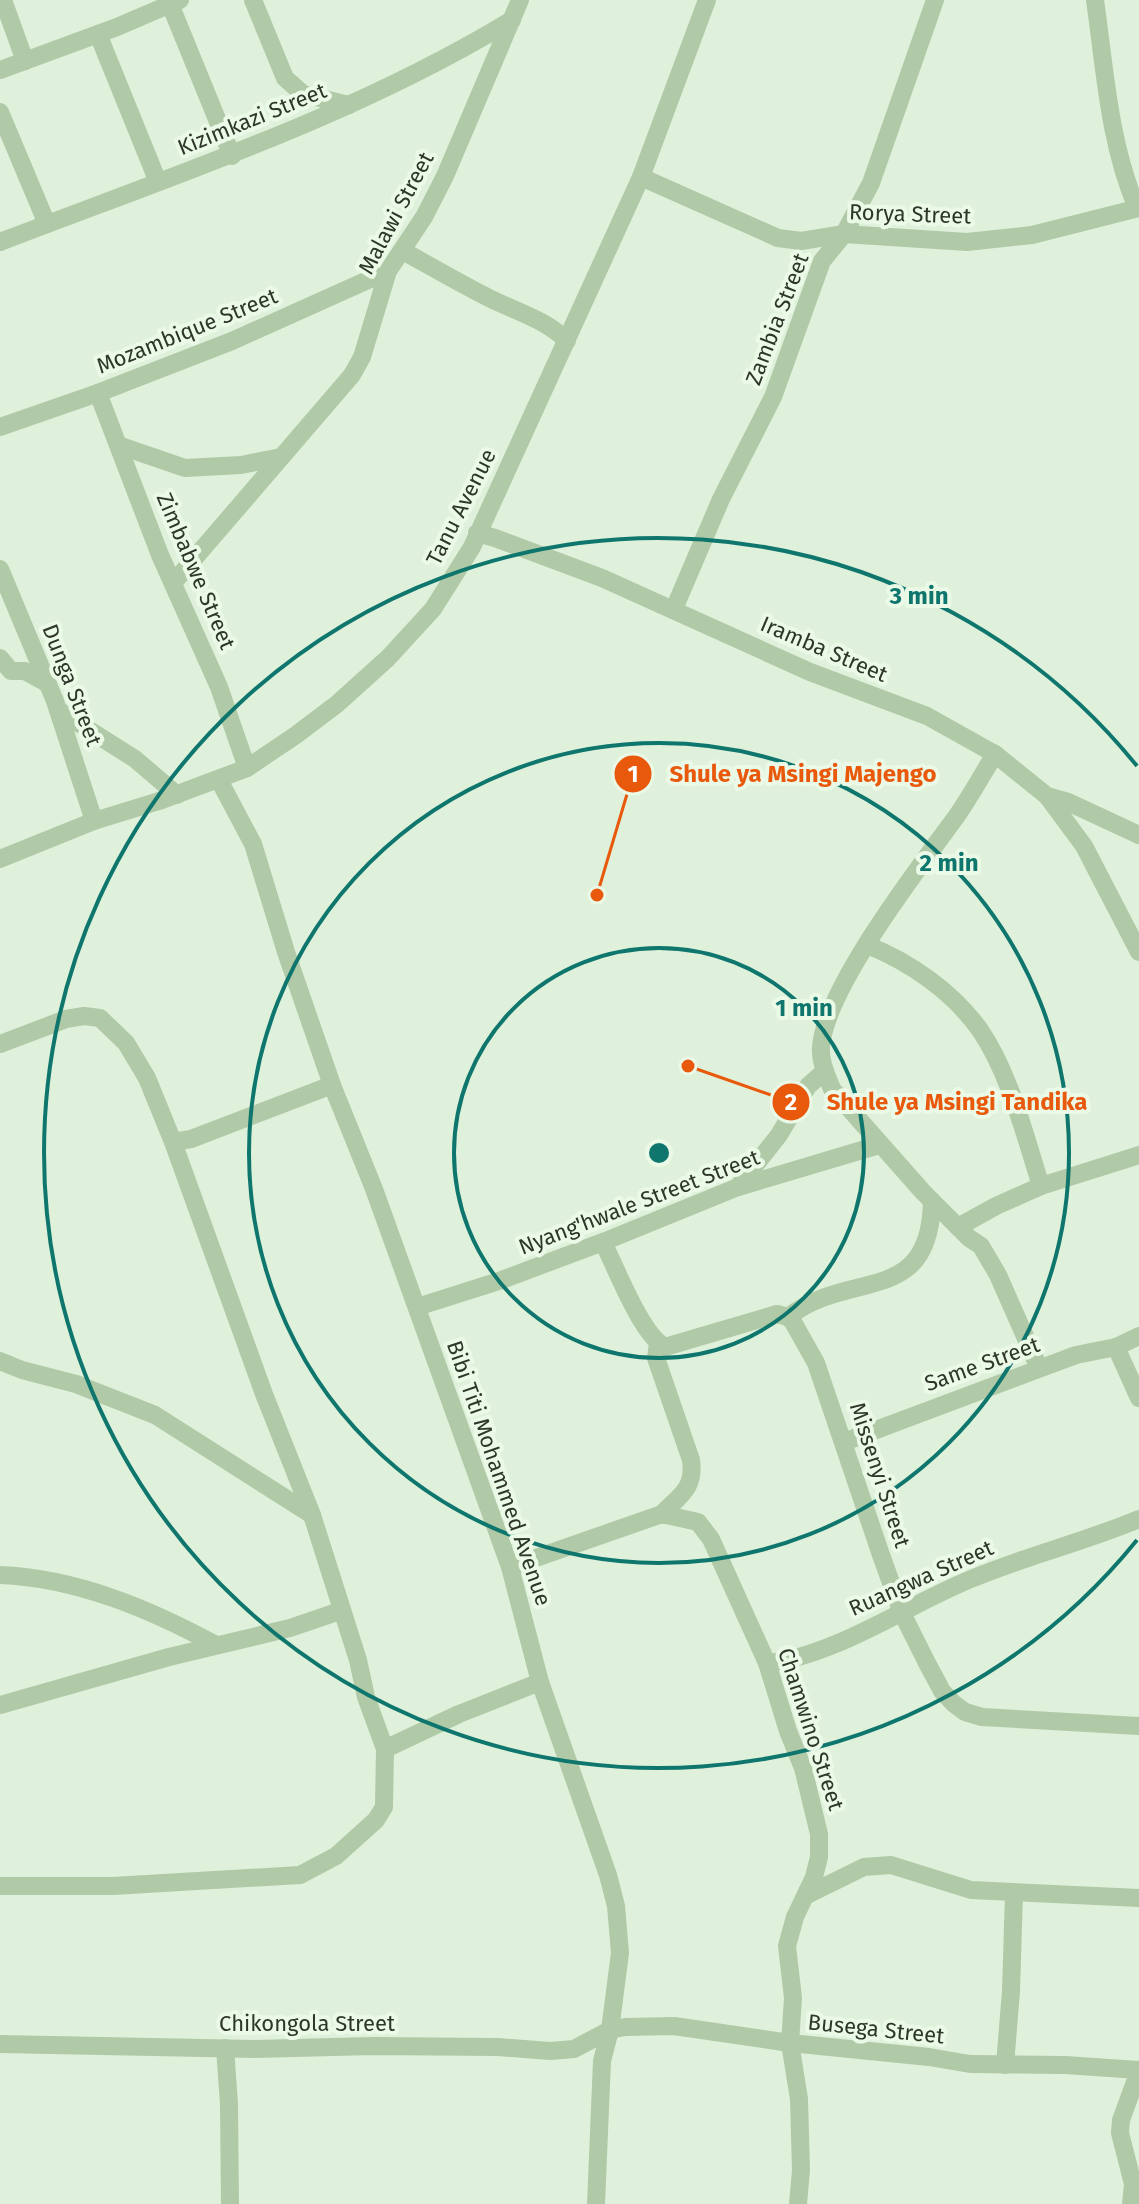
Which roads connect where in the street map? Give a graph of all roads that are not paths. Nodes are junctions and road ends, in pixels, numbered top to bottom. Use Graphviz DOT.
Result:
graph roads {
  1 [pos="3,0"];
  2 [pos="253,0"];
  3 [pos="520,0"];
  4 [pos="707,0"];
  5 [pos="935,0"];
  6 [pos="1095,0"];
  7 [pos="164,5"];
  8 [pos="512,20"];
  9 [pos="98,34"];
  10 [pos="25,61"];
  11 [pos="0,70"];
  12 [pos="349,105"];
  13 [pos="0,112"];
  14 [pos="232,156"];
  15 [pos="641,177"];
  16 [pos="158,182"];
  17 [pos="1138,208"];
  18 [pos="47,224"];
  19 [pos="844,234"];
  20 [pos="0,242"];
  21 [pos="403,251"];
  22 [pos="388,271"];
  23 [pos="567,341"];
  24 [pos="98,393"];
  25 [pos="0,427"];
  26 [pos="118,445"];
  27 [pos="281,457"];
  28 [pos="477,533"];
  29 [pos="0,570"];
  30 [pos="174,582"];
  31 [pos="674,609"];
  32 [pos="0,658"];
  33 [pos="47,683"];
  34 [pos="58,710"];
  35 [pos="995,754"];
  36 [pos="247,768"];
  37 [pos="219,780"];
  38 [pos="177,795"];
  39 [pos="1047,796"];
  40 [pos="94,821"];
  41 [pos="1139,835"];
  42 [pos="0,859"];
  43 [pos="867,945"];
  44 [pos="1139,952"];
  45 [pos="0,1044"];
  46 [pos="825,1071"];
  47 [pos="332,1085"];
  48 [pos="173,1142"];
  49 [pos="879,1145"];
  50 [pos="1139,1155"];
  51 [pos="1041,1186"];
  52 [pos="738,1187"];
  53 [pos="932,1201"];
  54 [pos="958,1227"];
  55 [pos="603,1242"];
  56 [pos="417,1307"];
  57 [pos="788,1317"];
  58 [pos="1139,1336"];
  59 [pos="658,1343"];
  60 [pos="1116,1347"];
  61 [pos="0,1361"];
  62 [pos="1039,1368"];
  63 [pos="1139,1398"];
  64 [pos="844,1442"];
  65 [pos="662,1514"];
  66 [pos="312,1515"];
  67 [pos="1139,1519"];
  68 [pos="510,1567"];
  69 [pos="0,1575"];
  70 [pos="340,1611"];
  71 [pos="902,1613"];
  72 [pos="216,1645"];
  73 [pos="767,1663"];
  74 [pos="540,1682"];
  75 [pos="0,1705"];
  76 [pos="1139,1726"];
  77 [pos="385,1749"];
  78 [pos="0,1886"];
  79 [pos="1014,1893"];
  80 [pos="807,1895"];
  81 [pos="1139,1898"];
  82 [pos="610,2030"];
  83 [pos="790,2043"];
  84 [pos="0,2044"];
  85 [pos="225,2048"];
  86 [pos="1005,2065"];
  87 [pos="1139,2071"];
  88 [pos="230,2204"];
  89 [pos="596,2204"];
  90 [pos="798,2204"];
  91 [pos="1131,2204"];
  1 -- 10 [label="street"];
  2 -- 12 [label="street"];
  3 -- 8 [label="street, Malawi Street"];
  4 -- 15 [label="street, Tanu Avenue"];
  5 -- 19 [label="street, Zambia Street"];
  6 -- 17 [label="street"];
  7 -- 9 [label="street"];
  7 -- 14 [label="street"];
  8 -- 12 [label="street, Kizimkazi Street"];
  8 -- 21 [label="street, Malawi Street"];
  9 -- 10 [label="street"];
  9 -- 16 [label="street"];
  10 -- 11 [label="street"];
  12 -- 14 [label="street, Kizimkazi Street"];
  13 -- 18 [label="street"];
  14 -- 16 [label="street, Kizimkazi Street"];
  15 -- 19 [label="street, Rorya Street"];
  15 -- 23 [label="street, Tanu Avenue"];
  16 -- 18 [label="street, Kizimkazi Street"];
  17 -- 19 [label="street, Rorya Street"];
  18 -- 20 [label="street, Kizimkazi Street"];
  19 -- 31 [label="street, Zambia Street"];
  21 -- 22 [label="street, Malawi Street"];
  21 -- 23 [label="street"];
  22 -- 24 [label="street, Mozambique Street"];
  22 -- 27 [label="street, Malawi Street"];
  23 -- 28 [label="street, Tanu Avenue"];
  24 -- 25 [label="street, Mozambique Street"];
  24 -- 26 [label="street, Zimbabwe Street"];
  26 -- 27 [label="street"];
  26 -- 30 [label="street, Zimbabwe Street"];
  27 -- 30 [label="street, Malawi Street"];
  28 -- 31 [label="street, Iramba Street"];
  28 -- 36 [label="street, Tanu Avenue"];
  29 -- 33 [label="street, Dunga Street"];
  30 -- 36 [label="street, Zimbabwe Street"];
  31 -- 35 [label="street, Iramba Street"];
  32 -- 33 [label="street"];
  33 -- 34 [label="street, Dunga Street"];
  34 -- 38 [label="street"];
  34 -- 40 [label="street, Dunga Street"];
  35 -- 39 [label="street, Iramba Street"];
  35 -- 43 [label="street"];
  36 -- 37 [label="street, Tanu Avenue"];
  37 -- 38 [label="street, Tanu Avenue"];
  37 -- 47 [label="street, Bibi Titi Mohammed Avenue"];
  38 -- 40 [label="street, Tanu Avenue"];
  39 -- 41 [label="street, Iramba Street"];
  39 -- 44 [label="street"];
  40 -- 42 [label="street, Tanu Avenue"];
  43 -- 46 [label="street"];
  43 -- 51 [label="street"];
  45 -- 48 [label="street"];
  46 -- 49 [label="street"];
  46 -- 52 [label="street"];
  47 -- 48 [label="street"];
  47 -- 56 [label="street, Bibi Titi Mohammed Avenue"];
  48 -- 66 [label="street"];
  49 -- 52 [label="street, Nyang'hwale Street Street"];
  49 -- 53 [label="street"];
  50 -- 51 [label="street"];
  51 -- 54 [label="street"];
  52 -- 55 [label="street, Nyang'hwale Street Street"];
  53 -- 54 [label="street"];
  53 -- 57 [label="street"];
  54 -- 62 [label="street"];
  55 -- 56 [label="street, Nyang'hwale Street Street"];
  55 -- 59 [label="street"];
  56 -- 68 [label="street, Bibi Titi Mohammed Avenue"];
  57 -- 59 [label="street"];
  57 -- 64 [label="street, Missenyi Street"];
  58 -- 60 [label="street, Same Street"];
  59 -- 65 [label="street"];
  60 -- 62 [label="street, Same Street"];
  60 -- 63 [label="street"];
  61 -- 66 [label="street"];
  62 -- 64 [label="street, Same Street"];
  64 -- 71 [label="street, Missenyi Street"];
  65 -- 68 [label="street"];
  65 -- 73 [label="street, Chamwino Street"];
  66 -- 70 [label="street"];
  67 -- 71 [label="street, Ruangwa Street"];
  68 -- 74 [label="street, Bibi Titi Mohammed Avenue"];
  69 -- 72 [label="street"];
  70 -- 72 [label="street"];
  70 -- 77 [label="street"];
  71 -- 73 [label="street, Ruangwa Street"];
  71 -- 76 [label="street, Missenyi Street"];
  72 -- 75 [label="street"];
  73 -- 80 [label="street, Chamwino Street"];
  74 -- 77 [label="street"];
  74 -- 82 [label="street, Bibi Titi Mohammed Avenue"];
  77 -- 78 [label="street"];
  79 -- 80 [label="street"];
  79 -- 81 [label="street"];
  79 -- 86 [label="street"];
  80 -- 83 [label="street, Chamwino Street"];
  82 -- 83 [label="street, Busega Street"];
  82 -- 85 [label="street, Chikongola Street"];
  82 -- 89 [label="street, Bibi Titi Mohammed Avenue"];
  83 -- 86 [label="street, Busega Street"];
  83 -- 90 [label="street, Chamwino Street"];
  84 -- 85 [label="street, Chikongola Street"];
  85 -- 88 [label="street"];
  86 -- 87 [label="street, Busega Street"];
  87 -- 91 [label="street"];
}
